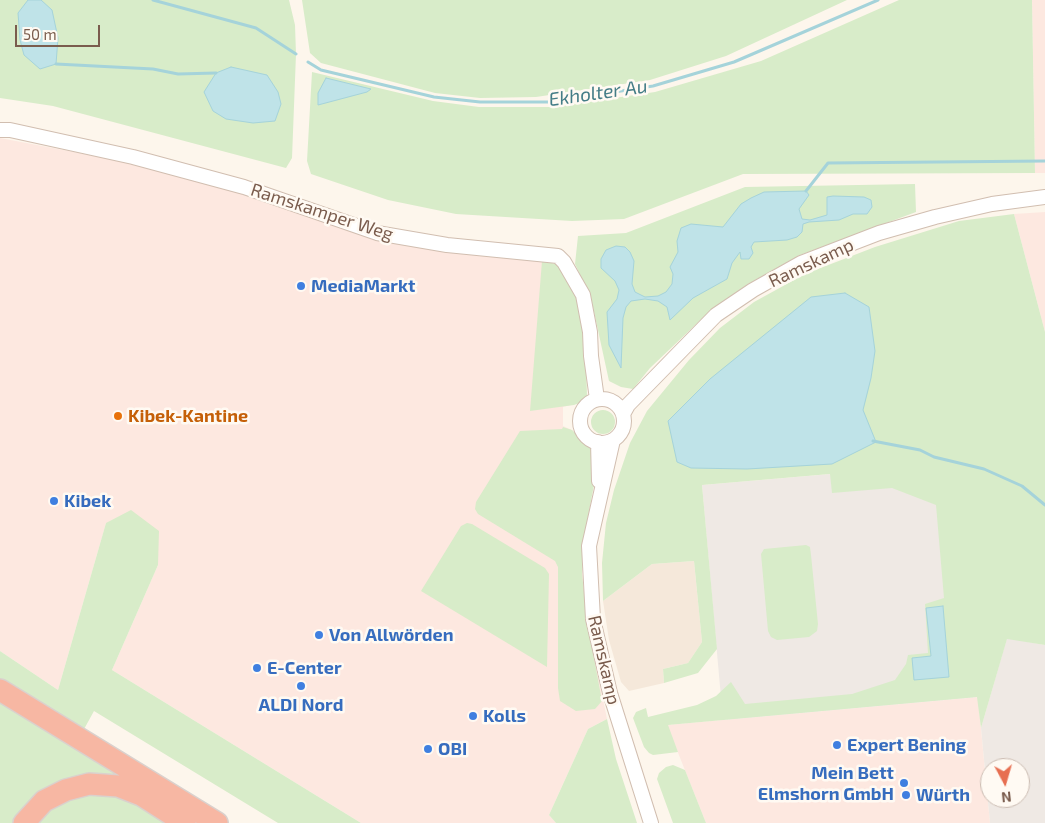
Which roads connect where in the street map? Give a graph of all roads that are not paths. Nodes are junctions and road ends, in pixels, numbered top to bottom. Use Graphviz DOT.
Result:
graph roads {
  1 [pos="0,130"];
  2 [pos="1045,197"];
  3 [pos="597,399"];
  4 [pos="623,414"];
  5 [pos="613,440"];
  6 [pos="598,442"];
  7 [pos="600,494"];
  8 [pos="0,690"];
  9 [pos="24,823"];
  10 [pos="186,823"];
  11 [pos="217,823"];
  12 [pos="651,823"];
  1 -- 3 [label="street, Ramskamper Weg"];
  2 -- 4 [label="street, Ramskamp"];
  3 -- 4 [label="street"];
  3 -- 6 [label="street"];
  4 -- 5 [label="street, Ramskamp"];
  5 -- 6 [label="street"];
  5 -- 7 [label="street, Ramskamp"];
  6 -- 7 [label="street, Ramskamp"];
  7 -- 12 [label="street, Ramskamp"];
  8 -- 11 [label="highway"];
  9 -- 10 [label="highway"];
}
